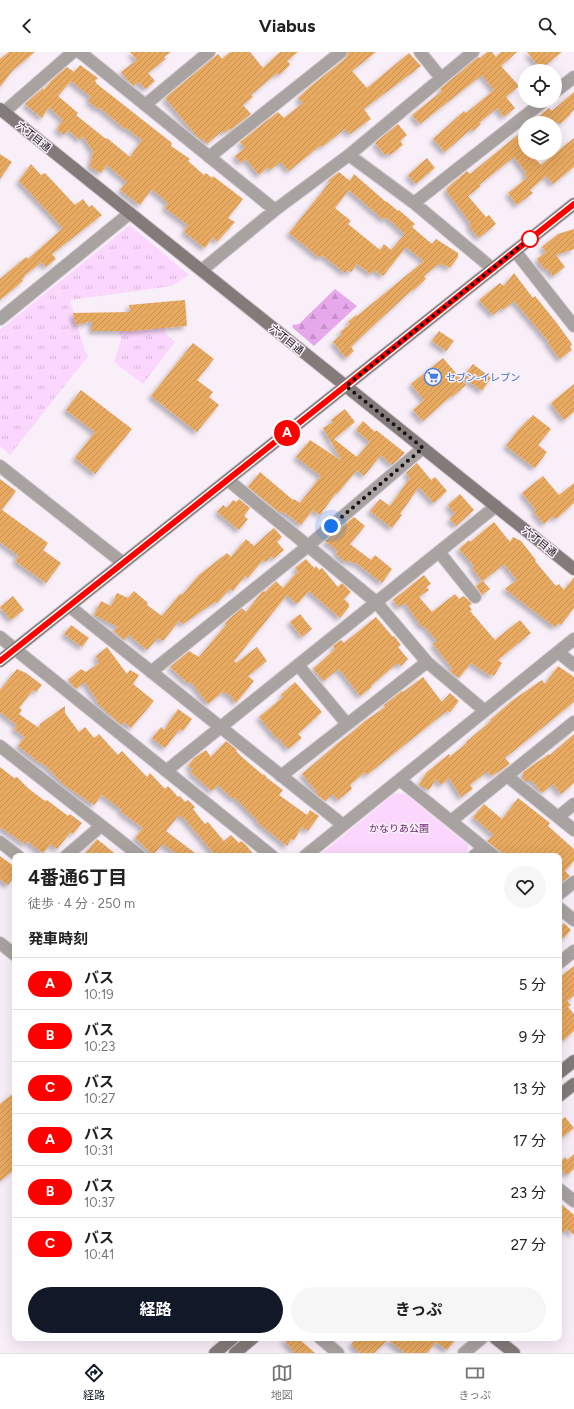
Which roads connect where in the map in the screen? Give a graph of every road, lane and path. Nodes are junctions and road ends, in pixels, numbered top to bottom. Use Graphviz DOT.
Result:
graph roads {
  1 [pos="73,52"];
  2 [pos="80,52"];
  3 [pos="209,52"];
  4 [pos="341,52"];
  5 [pos="420,52"];
  6 [pos="473,52"];
  7 [pos="574,77"];
  8 [pos="441,78"];
  9 [pos="562,86"];
  10 [pos="145,104"];
  11 [pos="535,108"];
  12 [pos="2,110"];
  13 [pos="349,154"];
  14 [pos="209,157"];
  15 [pos="414,203"];
  16 [pos="574,204"];
  17 [pos="275,210"];
  18 [pos="130,213"];
  19 [pos="515,251"];
  20 [pos="493,269"];
  21 [pos="202,270"];
  22 [pos="0,319"];
  23 [pos="574,326"];
  24 [pos="346,386"];
  25 [pos="423,448"];
  26 [pos="0,466"];
  27 [pos="228,480"];
  28 [pos="496,506"];
  29 [pos="308,546"];
  30 [pos="439,552"];
  31 [pos="123,563"];
  32 [pos="574,569"];
  33 [pos="475,597"];
  34 [pos="376,602"];
  35 [pos="69,606"];
  36 [pos="0,637"];
  37 [pos="574,640"];
  38 [pos="15,649"];
  39 [pos="558,652"];
  40 [pos="0,661"];
  41 [pos="427,662"];
  42 [pos="298,665"];
  43 [pos="574,665"];
  44 [pos="151,672"];
  45 [pos="485,711"];
  46 [pos="574,722"];
  47 [pos="347,724"];
  48 [pos="221,728"];
  49 [pos="0,746"];
  50 [pos="166,771"];
  51 [pos="281,776"];
  52 [pos="507,776"];
  53 [pos="400,780"];
  54 [pos="574,804"];
  55 [pos="558,817"];
  56 [pos="451,821"];
  57 [pos="343,825"];
  58 [pos="102,826"];
  59 [pos="574,830"];
  60 [pos="0,842"];
  61 [pos="484,848"];
  62 [pos="14,853"];
  63 [pos="70,853"];
  64 [pos="136,853"];
  65 [pos="268,853"];
  66 [pos="309,853"];
  67 [pos="478,853"];
  68 [pos="490,853"];
  69 [pos="574,882"];
  70 [pos="562,892"];
  71 [pos="562,910"];
  72 [pos="574,920"];
  73 [pos="0,943"];
  74 [pos="574,951"];
  75 [pos="12,953"];
  76 [pos="562,961"];
  77 [pos="574,1061"];
  78 [pos="562,1071"];
  79 [pos="574,1084"];
  80 [pos="562,1092"];
  81 [pos="562,1191"];
  82 [pos="574,1201"];
  83 [pos="229,1341"];
  84 [pos="250,1341"];
  85 [pos="324,1341"];
  86 [pos="478,1341"];
  87 [pos="499,1341"];
  88 [pos="214,1353"];
  89 [pos="235,1353"];
  90 [pos="338,1353"];
  91 [pos="464,1353"];
  92 [pos="514,1353"];
  1 -- 12 [label="street"];
  2 -- 10 [label="street"];
  3 -- 10 [label="street"];
  4 -- 14 [label="street"];
  5 -- 8 [label="street"];
  6 -- 8 [label="street"];
  7 -- 9 [label="street"];
  8 -- 13 [label="street"];
  10 -- 14 [label="street"];
  11 -- 15 [label="street"];
  12 -- 18 [label="street, 六丁目通"];
  13 -- 15 [label="street"];
  13 -- 17 [label="street"];
  14 -- 17 [label="street"];
  15 -- 20 [label="street"];
  16 -- 19 [label="street"];
  17 -- 21 [label="street"];
  18 -- 21 [label="street, 六丁目通"];
  18 -- 22 [label="street"];
  19 -- 20 [label="street"];
  19 -- 23 [label="street"];
  20 -- 24 [label="street"];
  21 -- 24 [label="street, 六丁目通"];
  24 -- 25 [label="street, 六丁目通"];
  24 -- 27 [label="street"];
  25 -- 28 [label="street, 六丁目通"];
  25 -- 29 [label="street"];
  26 -- 31 [label="street"];
  27 -- 29 [label="street"];
  27 -- 31 [label="street"];
  28 -- 30 [label="street"];
  28 -- 32 [label="street, 六丁目通"];
  29 -- 34 [label="street"];
  29 -- 44 [label="street"];
  30 -- 33 [label="street"];
  30 -- 34 [label="street"];
  31 -- 35 [label="street"];
  34 -- 41 [label="street"];
  34 -- 42 [label="street"];
  35 -- 38 [label="street"];
  35 -- 44 [label="street"];
  36 -- 38 [label="street"];
  37 -- 39 [label="street"];
  38 -- 40 [label="street"];
  38 -- 50 [label="street"];
  39 -- 43 [label="street"];
  39 -- 45 [label="street"];
  41 -- 45 [label="street"];
  41 -- 47 [label="street"];
  42 -- 47 [label="street"];
  42 -- 48 [label="street"];
  44 -- 48 [label="street"];
  45 -- 53 [label="street"];
  46 -- 52 [label="street"];
  47 -- 51 [label="street"];
  48 -- 50 [label="street"];
  48 -- 51 [label="street"];
  49 -- 58 [label="street"];
  50 -- 65 [label="street"];
  51 -- 57 [label="street"];
  52 -- 55 [label="street"];
  52 -- 56 [label="street"];
  53 -- 56 [label="street"];
  53 -- 57 [label="street"];
  54 -- 55 [label="street"];
  55 -- 59 [label="street"];
  56 -- 61 [label="street"];
  57 -- 66 [label="street"];
  58 -- 63 [label="street"];
  58 -- 64 [label="street"];
  60 -- 62 [label="street"];
  61 -- 67 [label="street"];
  61 -- 68 [label="street"];
  69 -- 70 [label="street"];
  71 -- 72 [label="street"];
  73 -- 75 [label="street"];
  74 -- 76 [label="street"];
  77 -- 78 [label="street"];
  79 -- 80 [label="street"];
  81 -- 82 [label="street"];
  83 -- 88 [label="street"];
  84 -- 89 [label="street"];
  85 -- 90 [label="street"];
  86 -- 91 [label="street"];
  87 -- 92 [label="street"];
}
